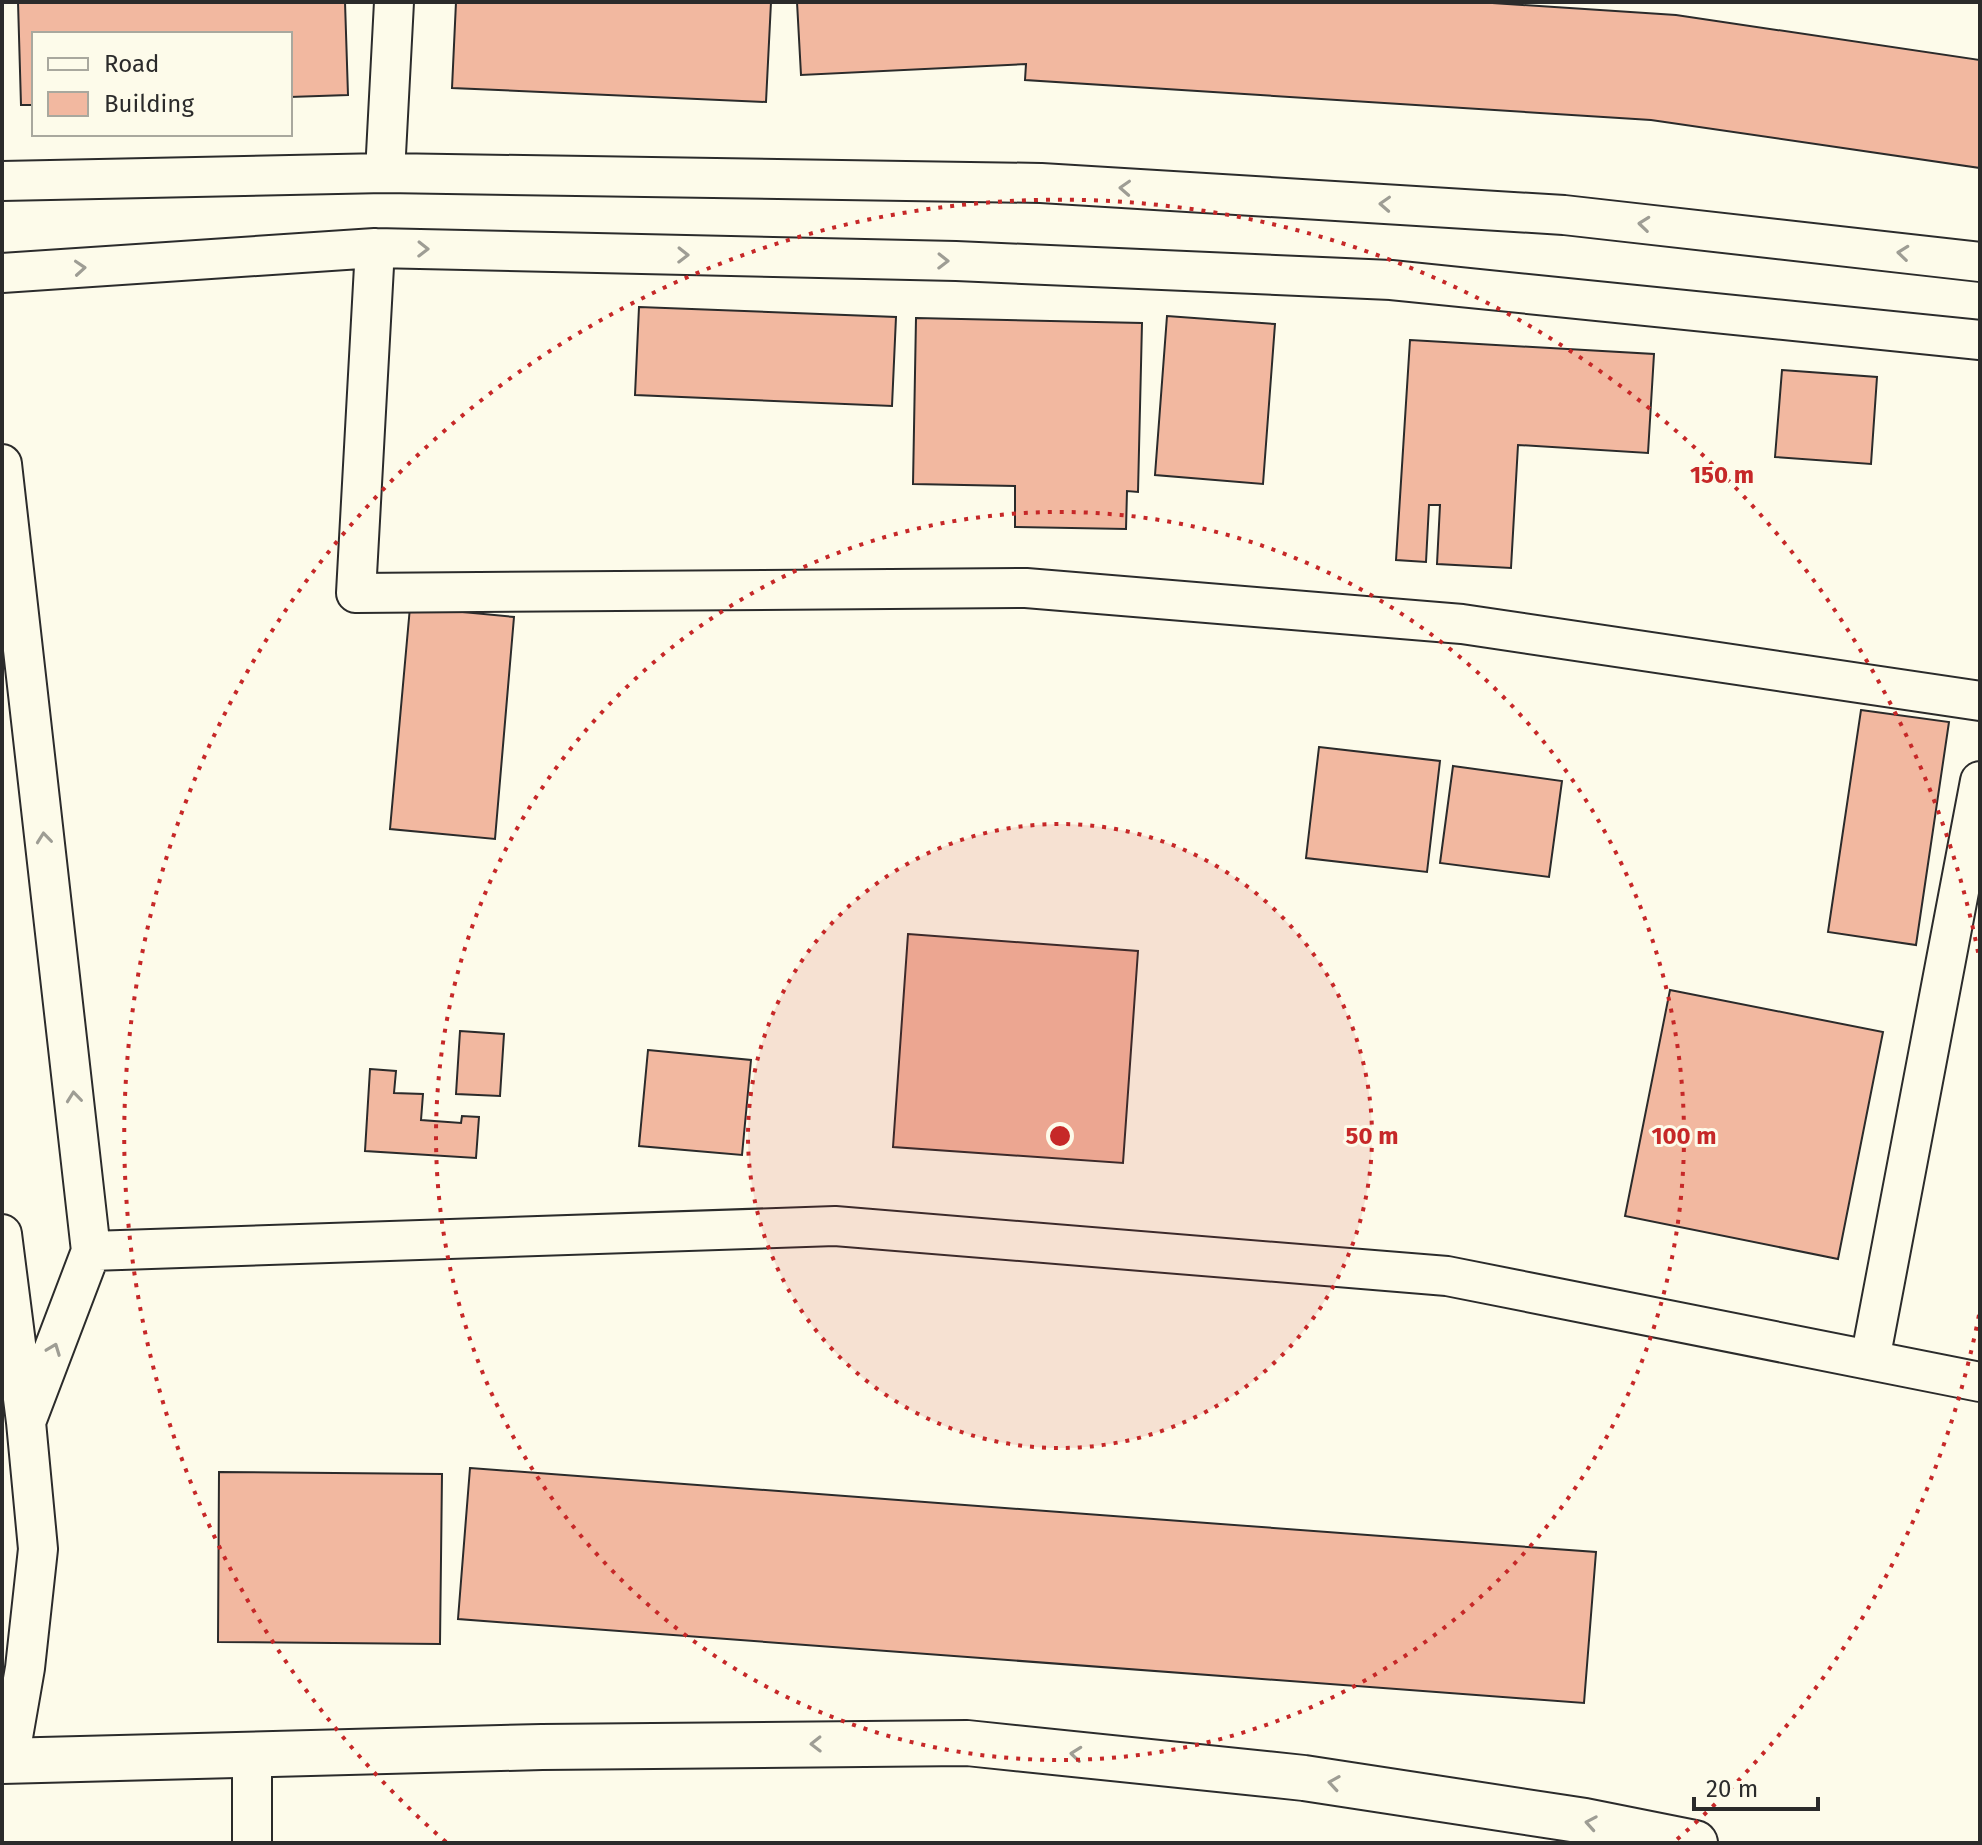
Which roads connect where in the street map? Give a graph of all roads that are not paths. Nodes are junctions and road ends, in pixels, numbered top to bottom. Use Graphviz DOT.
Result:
graph roads {
  1 [pos="394,2"];
  2 [pos="385,173"];
  3 [pos="2,181"];
  4 [pos="375,248"];
  5 [pos="1980,262"];
  6 [pos="2,273"];
  7 [pos="1980,340"];
  8 [pos="2,464"];
  9 [pos="1980,701"];
  10 [pos="1980,781"];
  11 [pos="2,1234"];
  12 [pos="91,1251"];
  13 [pos="1870,1360"];
  14 [pos="1980,1382"];
  15 [pos="14,1422"];
  16 [pos="252,1754"];
  17 [pos="5,1760"];
  18 [pos="252,1843"];
  19 [pos="1695,1843"];
  1 -- 2 [label="street"];
  2 -- 3 [label="street"];
  5 -- 2 [label="street, one-way"];
  6 -- 4 [label="street, one-way"];
  4 -- 7 [label="street, one-way"];
  4 -- 9 [label="street"];
  12 -- 8 [label="street, one-way"];
  10 -- 13 [label="street"];
  11 -- 15 [label="street"];
  12 -- 13 [label="street"];
  15 -- 12 [label="street, one-way"];
  13 -- 14 [label="street"];
  15 -- 17 [label="street"];
  16 -- 17 [label="main road"];
  16 -- 18 [label="street"];
  19 -- 16 [label="main road, one-way"];
}
